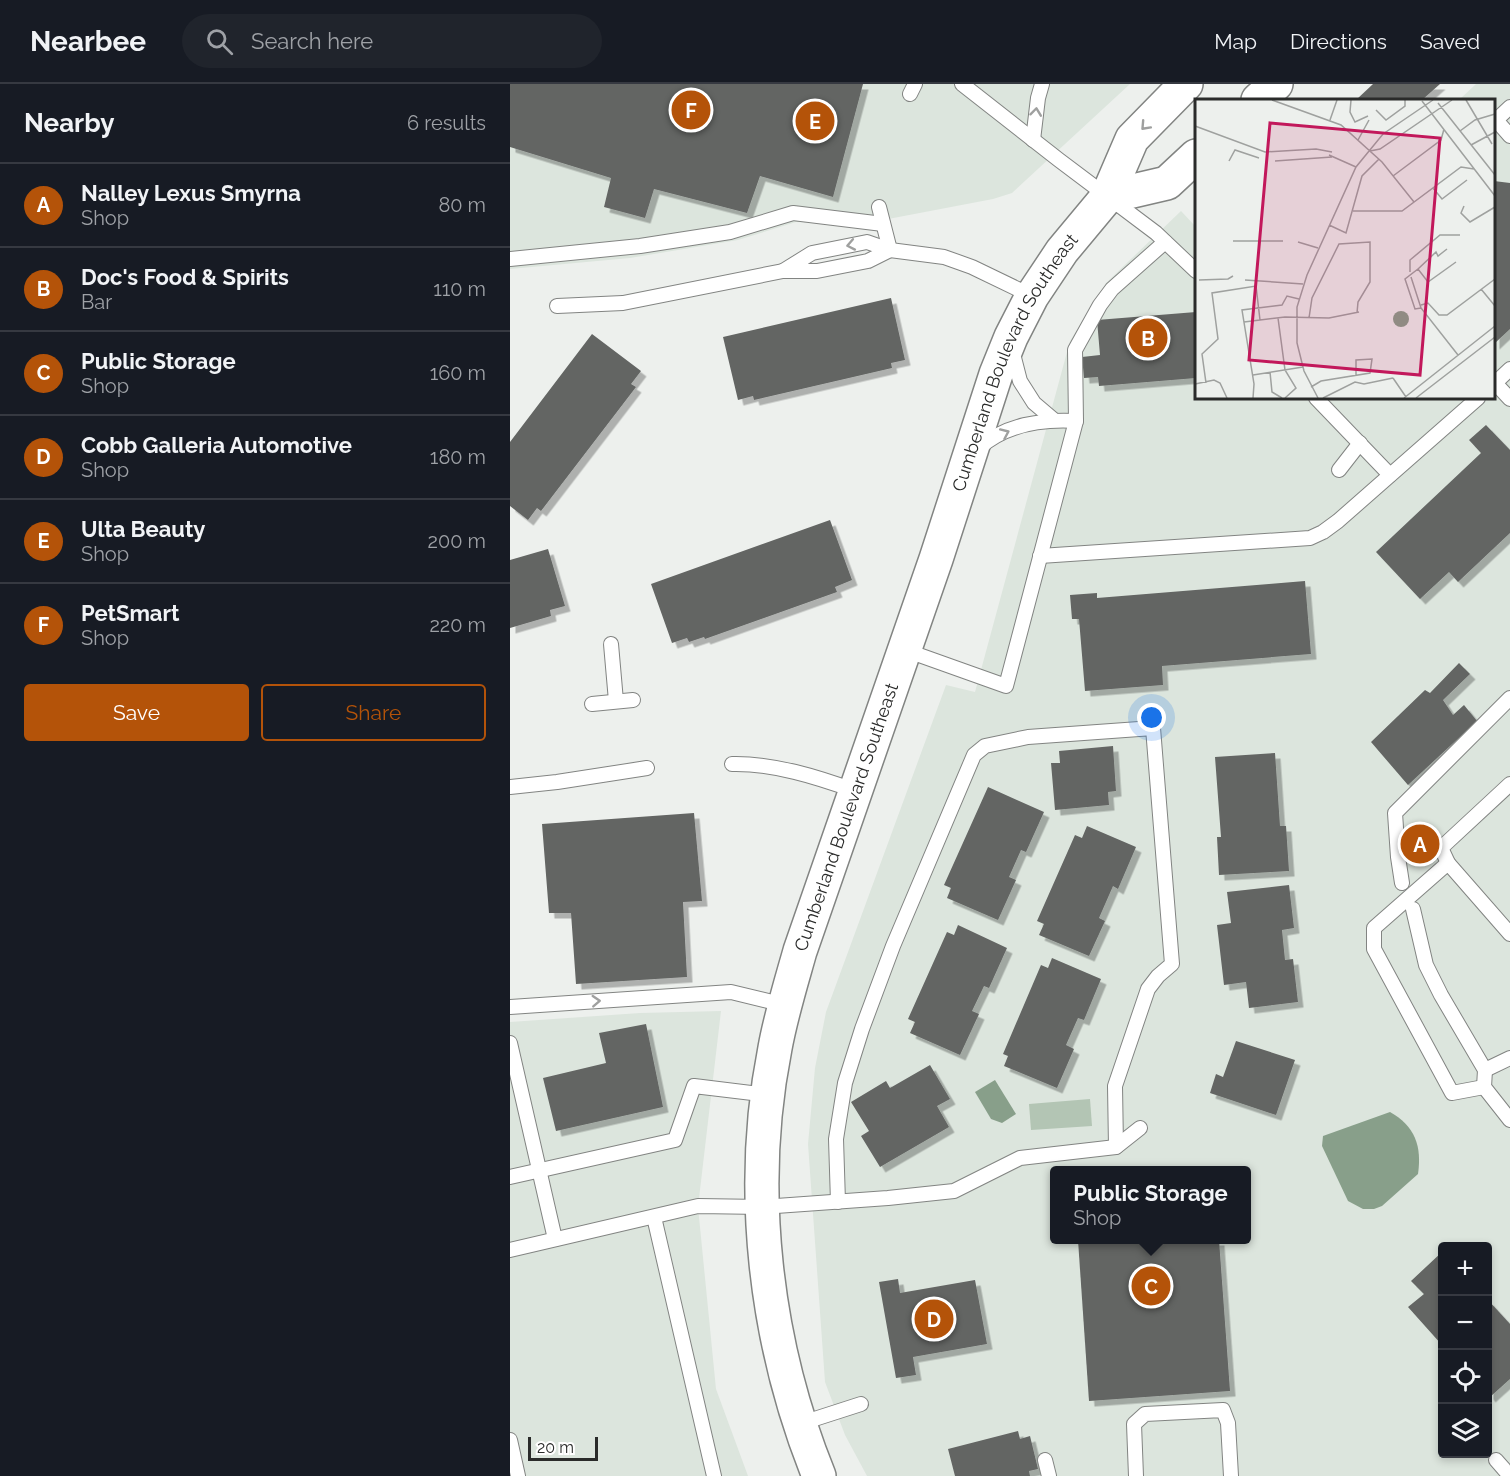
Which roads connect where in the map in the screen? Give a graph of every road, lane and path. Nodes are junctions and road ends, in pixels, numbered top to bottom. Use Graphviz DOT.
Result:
graph roads {
  1 [pos="962,84"];
  2 [pos="1042,84"];
  3 [pos="1276,84"];
  4 [pos="1175,87"];
  5 [pos="1259,99"];
  6 [pos="1510,107"];
  7 [pos="1495,121"];
  8 [pos="1510,136"];
  9 [pos="1033,140"];
  10 [pos="1195,158"];
  11 [pos="1107,197"];
  12 [pos="879,207"];
  13 [pos="883,224"];
  14 [pos="1165,242"];
  15 [pos="890,250"];
  16 [pos="510,259"];
  17 [pos="1195,269"];
  18 [pos="783,271"];
  19 [pos="1032,296"];
  20 [pos="557,306"];
  21 [pos="1011,337"];
  22 [pos="1510,369"];
  23 [pos="1495,382"];
  24 [pos="1495,384"];
  25 [pos="1317,399"];
  26 [pos="1477,399"];
  27 [pos="1510,399"];
  28 [pos="1054,420"];
  29 [pos="1076,421"];
  30 [pos="1360,443"];
  31 [pos="967,464"];
  32 [pos="1339,470"];
  33 [pos="1390,476"];
  34 [pos="1040,556"];
  35 [pos="612,644"];
  36 [pos="904,650"];
  37 [pos="1510,698"];
  38 [pos="633,700"];
  39 [pos="616,701"];
  40 [pos="592,704"];
  41 [pos="732,765"];
  42 [pos="647,768"];
  43 [pos="1510,784"];
  44 [pos="510,787"];
  45 [pos="856,791"];
  46 [pos="1448,863"];
  47 [pos="1402,883"];
  48 [pos="1413,909"];
  49 [pos="1510,934"];
  50 [pos="785,1005"];
  51 [pos="510,1007"];
  52 [pos="510,1043"];
  53 [pos="1510,1058"];
  54 [pos="1485,1070"];
  55 [pos="1484,1087"];
  56 [pos="768,1095"];
  57 [pos="1510,1120"];
  58 [pos="1140,1128"];
  59 [pos="1116,1147"];
  60 [pos="539,1171"];
  61 [pos="510,1177"];
  62 [pos="838,1202"];
  63 [pos="762,1207"];
  64 [pos="654,1217"];
  65 [pos="555,1239"];
  66 [pos="510,1250"];
  67 [pos="861,1404"];
  68 [pos="799,1424"];
  69 [pos="510,1440"];
  70 [pos="1045,1460"];
  71 [pos="1496,1460"];
  72 [pos="518,1476"];
  73 [pos="714,1476"];
  74 [pos="819,1476"];
  75 [pos="1049,1476"];
  76 [pos="1136,1476"];
  77 [pos="1231,1476"];
  78 [pos="1510,1476"];
  1 -- 9 [label="lane"];
  9 -- 2 [label="lane, one-way"];
  3 -- 5 [label="main road"];
  4 -- 11 [label="main road, Cumberland Boulevard Southeast, one-way"];
  6 -- 7 [label="lane"];
  7 -- 8 [label="lane"];
  9 -- 11 [label="lane"];
  10 -- 11 [label="main road"];
  11 -- 14 [label="lane"];
  11 -- 19 [label="main road, Cumberland Boulevard Southeast"];
  12 -- 13 [label="lane"];
  13 -- 15 [label="lane"];
  13 -- 16 [label="lane"];
  14 -- 17 [label="lane"];
  14 -- 29 [label="lane"];
  15 -- 18 [label="lane"];
  15 -- 18 [label="lane, one-way"];
  15 -- 19 [label="lane"];
  18 -- 20 [label="lane"];
  19 -- 21 [label="main road, Cumberland Boulevard Southeast"];
  21 -- 28 [label="lane"];
  21 -- 31 [label="main road, Cumberland Boulevard Southeast"];
  22 -- 23 [label="lane"];
  24 -- 27 [label="lane"];
  25 -- 30 [label="lane"];
  26 -- 33 [label="lane"];
  28 -- 29 [label="lane"];
  31 -- 28 [label="lane, one-way"];
  29 -- 34 [label="lane"];
  30 -- 32 [label="lane"];
  30 -- 33 [label="lane"];
  31 -- 36 [label="main road, Cumberland Boulevard Southeast"];
  33 -- 34 [label="lane"];
  34 -- 36 [label="lane"];
  35 -- 39 [label="lane"];
  36 -- 45 [label="main road, Cumberland Boulevard Southeast"];
  37 -- 47 [label="lane"];
  38 -- 39 [label="lane"];
  39 -- 40 [label="lane"];
  41 -- 45 [label="lane"];
  42 -- 44 [label="lane"];
  43 -- 46 [label="lane"];
  45 -- 50 [label="main road, Cumberland Boulevard Southeast"];
  46 -- 49 [label="lane"];
  46 -- 55 [label="lane"];
  48 -- 54 [label="lane"];
  51 -- 50 [label="lane, one-way"];
  50 -- 56 [label="main road, Cumberland Boulevard Southeast"];
  52 -- 60 [label="lane"];
  53 -- 54 [label="lane"];
  54 -- 55 [label="lane"];
  55 -- 57 [label="lane"];
  56 -- 60 [label="lane"];
  56 -- 63 [label="main road, Cumberland Boulevard Southeast"];
  58 -- 59 [label="lane"];
  59 -- 62 [label="lane"];
  59 -- 62 [label="lane"];
  60 -- 61 [label="lane"];
  60 -- 65 [label="lane"];
  62 -- 63 [label="lane"];
  63 -- 64 [label="lane"];
  63 -- 68 [label="main road, Cumberland Boulevard Southeast"];
  64 -- 65 [label="lane"];
  64 -- 73 [label="lane"];
  65 -- 66 [label="lane"];
  67 -- 68 [label="lane"];
  68 -- 74 [label="main road, Cumberland Boulevard Southeast"];
  69 -- 72 [label="lane"];
  70 -- 75 [label="lane"];
  71 -- 78 [label="lane"];
  76 -- 77 [label="lane"];
}
